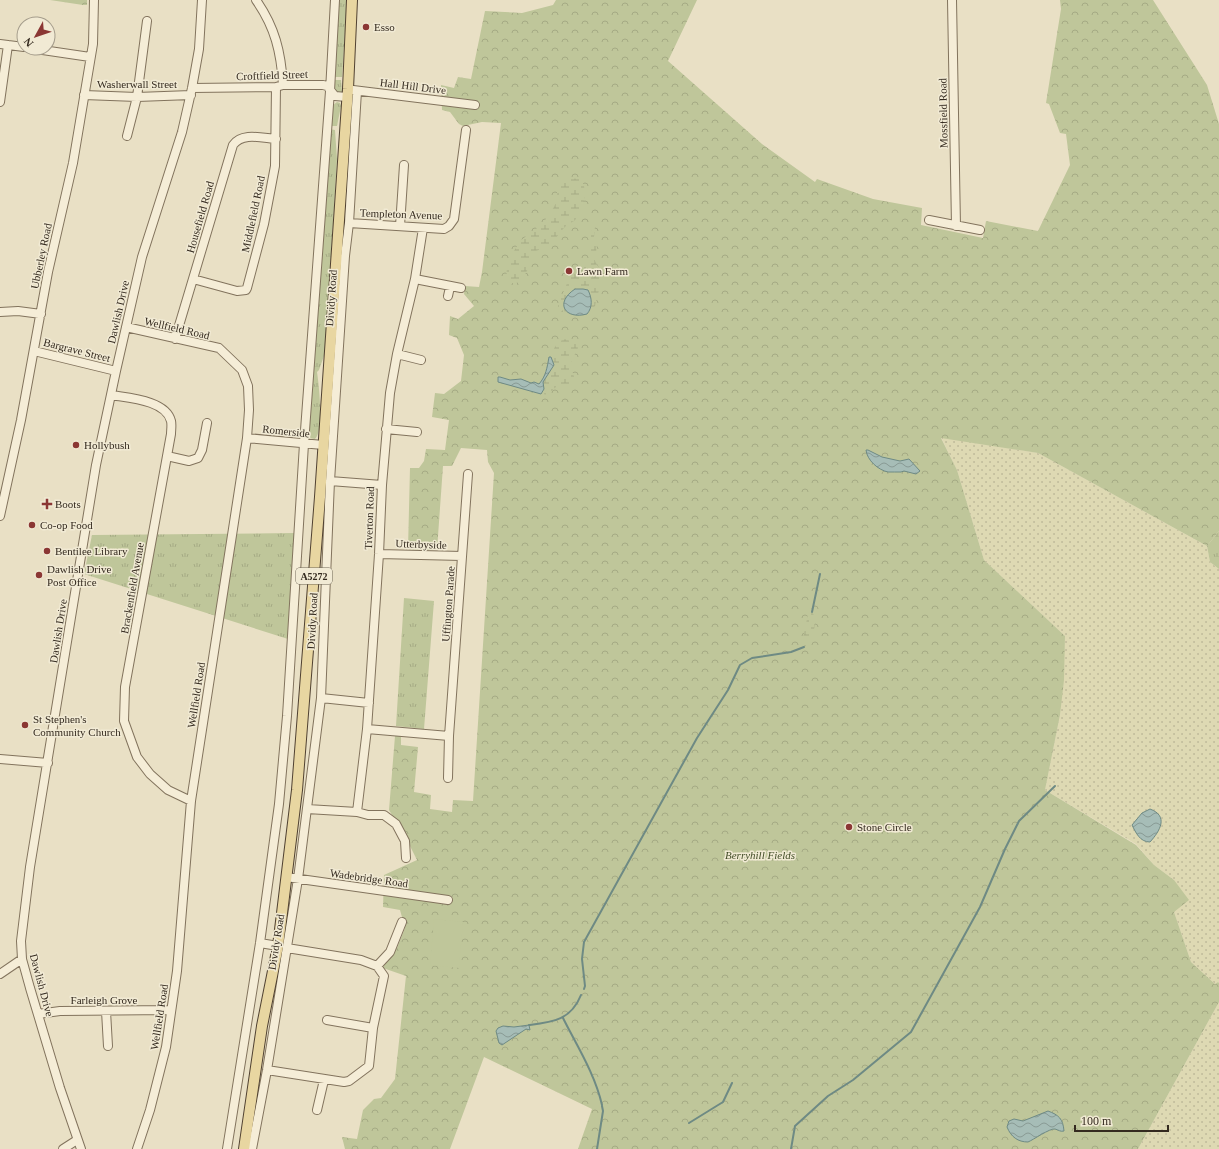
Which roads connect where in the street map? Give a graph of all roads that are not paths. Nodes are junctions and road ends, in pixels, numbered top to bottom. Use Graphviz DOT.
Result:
graph roads {
  1 [pos="94,0"];
  2 [pos="202,0"];
  3 [pos="256,0"];
  4 [pos="335,0"];
  5 [pos="352,0"];
  6 [pos="952,0"];
  7 [pos="147,21"];
  8 [pos="4,44"];
  9 [pos="16,46"];
  10 [pos="56,52"];
  11 [pos="90,57"];
  12 [pos="280,86"];
  13 [pos="191,91"];
  14 [pos="330,91"];
  15 [pos="350,92"];
  16 [pos="84,95"];
  17 [pos="137,97"];
  18 [pos="0,102"];
  19 [pos="475,105"];
  20 [pos="466,130"];
  21 [pos="127,136"];
  22 [pos="276,139"];
  23 [pos="404,164"];
  24 [pos="929,220"];
  25 [pos="349,223"];
  26 [pos="400,226"];
  27 [pos="956,226"];
  28 [pos="423,228"];
  29 [pos="980,230"];
  30 [pos="193,279"];
  31 [pos="415,279"];
  32 [pos="450,287"];
  33 [pos="461,288"];
  34 [pos="448,296"];
  35 [pos="0,312"];
  36 [pos="41,314"];
  37 [pos="126,327"];
  38 [pos="175,339"];
  39 [pos="34,351"];
  40 [pos="397,354"];
  41 [pos="421,360"];
  42 [pos="116,371"];
  43 [pos="111,395"];
  44 [pos="207,423"];
  45 [pos="386,429"];
  46 [pos="416,432"];
  47 [pos="247,438"];
  48 [pos="304,444"];
  49 [pos="323,445"];
  50 [pos="167,456"];
  51 [pos="468,474"];
  52 [pos="330,480"];
  53 [pos="382,485"];
  54 [pos="0,516"];
  55 [pos="379,554"];
  56 [pos="462,556"];
  57 [pos="321,698"];
  58 [pos="369,702"];
  59 [pos="367,729"];
  60 [pos="449,736"];
  61 [pos="0,759"];
  62 [pos="48,763"];
  63 [pos="448,778"];
  64 [pos="191,801"];
  65 [pos="307,809"];
  66 [pos="357,812"];
  67 [pos="406,858"];
  68 [pos="286,877"];
  69 [pos="298,879"];
  70 [pos="448,900"];
  71 [pos="402,922"];
  72 [pos="260,943"];
  73 [pos="282,947"];
  74 [pos="22,959"];
  75 [pos="377,966"];
  76 [pos="0,974"];
  77 [pos="171,1010"];
  78 [pos="106,1011"];
  79 [pos="38,1014"];
  80 [pos="327,1020"];
  81 [pos="374,1028"];
  82 [pos="108,1046"];
  83 [pos="267,1070"];
  84 [pos="324,1080"];
  85 [pos="317,1110"];
  86 [pos="77,1140"];
  87 [pos="63,1149"];
  88 [pos="81,1149"];
  89 [pos="138,1149"];
  90 [pos="227,1149"];
  91 [pos="244,1149"];
  92 [pos="252,1149"];
  1 -- 11 [label="street, Ubberley Road"];
  2 -- 13 [label="street, Dawlish Drive"];
  3 -- 12 [label="street, Middlefield Road"];
  4 -- 14 [label="street, Dividy Road"];
  5 -- 15 [label="main road, Dividy Road / A5272"];
  6 -- 27 [label="street, Mossfield Road"];
  7 -- 17 [label="street"];
  8 -- 9 [label="street"];
  8 -- 18 [label="street"];
  10 -- 11 [label="street"];
  11 -- 16 [label="street, Ubberley Road"];
  12 -- 13 [label="street, Croftfield Street"];
  12 -- 14 [label="street, Croftfield Street"];
  12 -- 22 [label="street, Middlefield Road"];
  13 -- 17 [label="street, Washerwall Street"];
  13 -- 37 [label="street, Dawlish Drive"];
  14 -- 15 [label="street, Croftfield Street"];
  14 -- 48 [label="street, Dividy Road"];
  15 -- 19 [label="street, Hall Hill Drive"];
  15 -- 25 [label="street, Dividy Road"];
  15 -- 49 [label="main road, Dividy Road / A5272"];
  16 -- 17 [label="street, Washerwall Street"];
  16 -- 36 [label="street, Ubberley Road"];
  17 -- 21 [label="street"];
  20 -- 28 [label="street, Templeton Avenue"];
  22 -- 30 [label="street, Housefield Road"];
  22 -- 30 [label="street, Middlefield Road"];
  23 -- 26 [label="street"];
  24 -- 27 [label="street"];
  25 -- 26 [label="street, Templeton Avenue"];
  25 -- 52 [label="street, Dividy Road"];
  26 -- 28 [label="street, Templeton Avenue"];
  27 -- 29 [label="street"];
  28 -- 31 [label="street, Tiverton Road"];
  30 -- 38 [label="street, Housefield Road"];
  31 -- 32 [label="street"];
  31 -- 40 [label="street, Tiverton Road"];
  32 -- 33 [label="street"];
  32 -- 34 [label="street"];
  35 -- 36 [label="street"];
  36 -- 39 [label="street, Ubberley Road"];
  37 -- 38 [label="street, Wellfield Road"];
  37 -- 42 [label="street, Dawlish Drive"];
  38 -- 47 [label="street, Wellfield Road"];
  39 -- 42 [label="street, Bargrave Street"];
  39 -- 54 [label="street, Ubberley Road"];
  40 -- 41 [label="street"];
  40 -- 45 [label="street, Tiverton Road"];
  42 -- 43 [label="street, Dawlish Drive"];
  43 -- 50 [label="street, Brackenfield Avenue"];
  43 -- 62 [label="street, Dawlish Drive"];
  44 -- 50 [label="street"];
  45 -- 46 [label="street"];
  45 -- 53 [label="street, Tiverton Road"];
  47 -- 48 [label="street, Romerside"];
  47 -- 64 [label="street, Wellfield Road"];
  48 -- 49 [label="street, Romerside"];
  48 -- 72 [label="street, Dividy Road"];
  49 -- 68 [label="main road, Dividy Road / A5272"];
  50 -- 64 [label="street, Brackenfield Avenue"];
  51 -- 56 [label="street, Uffington Parade"];
  52 -- 53 [label="street"];
  52 -- 57 [label="street, Dividy Road"];
  53 -- 55 [label="street, Tiverton Road"];
  55 -- 56 [label="street, Utterbyside"];
  55 -- 58 [label="street, Tiverton Road"];
  56 -- 60 [label="street, Uffington Parade"];
  57 -- 58 [label="street"];
  57 -- 65 [label="street, Dividy Road"];
  58 -- 59 [label="street, Tiverton Road"];
  59 -- 60 [label="street"];
  59 -- 66 [label="street, Tiverton Road"];
  60 -- 63 [label="street, Uffington Parade"];
  61 -- 62 [label="street"];
  62 -- 74 [label="street, Dawlish Drive"];
  64 -- 77 [label="street, Wellfield Road"];
  65 -- 66 [label="street"];
  65 -- 69 [label="street, Dividy Road"];
  66 -- 67 [label="street"];
  68 -- 69 [label="street, Wadebridge Road"];
  68 -- 73 [label="main road, Dividy Road / A5272"];
  69 -- 70 [label="street, Wadebridge Road"];
  69 -- 73 [label="street, Dividy Road"];
  71 -- 75 [label="street"];
  72 -- 73 [label="street, Dividy Road"];
  72 -- 90 [label="street, Dividy Road"];
  73 -- 75 [label="street"];
  73 -- 83 [label="street, Dividy Road"];
  73 -- 91 [label="main road, Dividy Road / A5272"];
  74 -- 76 [label="street"];
  74 -- 79 [label="street, Dawlish Drive"];
  75 -- 81 [label="street"];
  77 -- 78 [label="street, Farleigh Grove"];
  77 -- 89 [label="street, Wellfield Road"];
  78 -- 79 [label="street, Farleigh Grove"];
  78 -- 82 [label="street"];
  79 -- 86 [label="street, Dawlish Drive"];
  80 -- 81 [label="street"];
  81 -- 84 [label="street"];
  83 -- 84 [label="street"];
  83 -- 92 [label="street, Dividy Road"];
  84 -- 85 [label="street"];
  86 -- 87 [label="street"];
  86 -- 88 [label="street, Dawlish Drive"];
}
